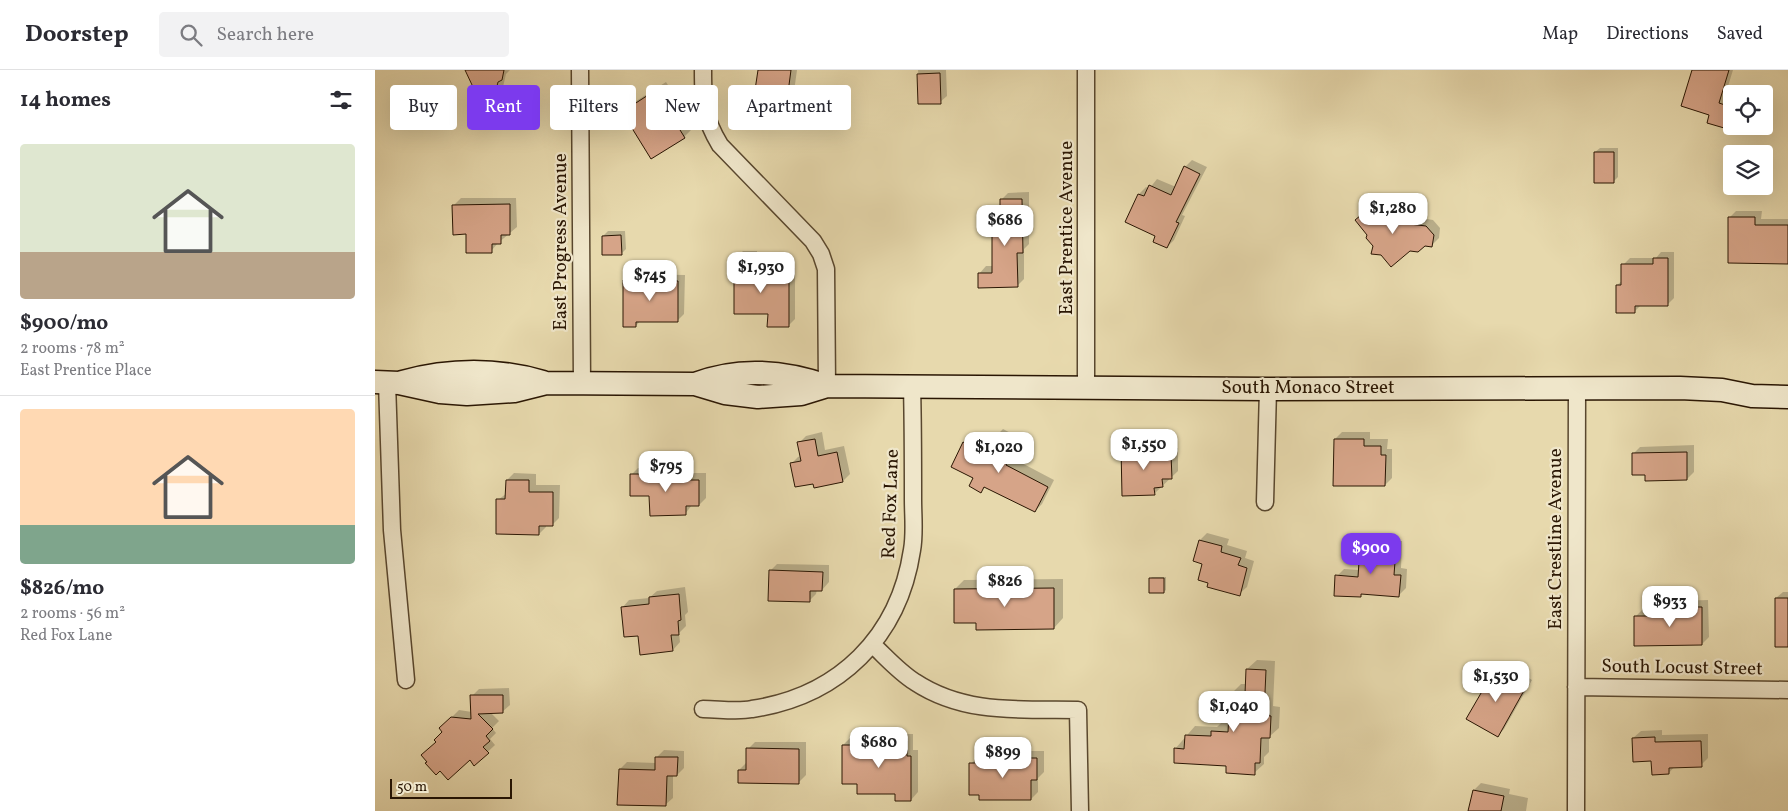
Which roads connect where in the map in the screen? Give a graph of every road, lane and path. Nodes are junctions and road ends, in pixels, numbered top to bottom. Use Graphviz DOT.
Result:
graph roads {
  1 [pos="581,70"];
  2 [pos="703,70"];
  3 [pos="1086,70"];
  4 [pos="387,383"];
  5 [pos="582,383"];
  6 [pos="827,386"];
  7 [pos="912,386"];
  8 [pos="1086,387"];
  9 [pos="1577,388"];
  10 [pos="1268,389"];
  11 [pos="1788,397"];
  12 [pos="1265,502"];
  13 [pos="873,644"];
  14 [pos="406,680"];
  15 [pos="1576,687"];
  16 [pos="1788,690"];
  17 [pos="703,709"];
  18 [pos="1080,811"];
  19 [pos="1576,811"];
  1 -- 5 [label="street, East Progress Avenue"];
  2 -- 6 [label="street"];
  3 -- 8 [label="street, East Prentice Avenue"];
  4 -- 5 [label="street, South Monaco Street"];
  4 -- 14 [label="street"];
  5 -- 6 [label="street, South Monaco Street"];
  6 -- 7 [label="street, South Monaco Street"];
  7 -- 8 [label="street, South Monaco Street"];
  7 -- 13 [label="street, Red Fox Lane"];
  8 -- 10 [label="street, South Monaco Street"];
  9 -- 10 [label="street, South Monaco Street"];
  9 -- 11 [label="street, South Monaco Street"];
  9 -- 15 [label="street, East Crestline Avenue"];
  10 -- 12 [label="street"];
  13 -- 17 [label="street, Red Fox Lane"];
  13 -- 18 [label="street"];
  15 -- 16 [label="street, South Locust Street"];
  15 -- 19 [label="street, East Crestline Avenue"];
}
